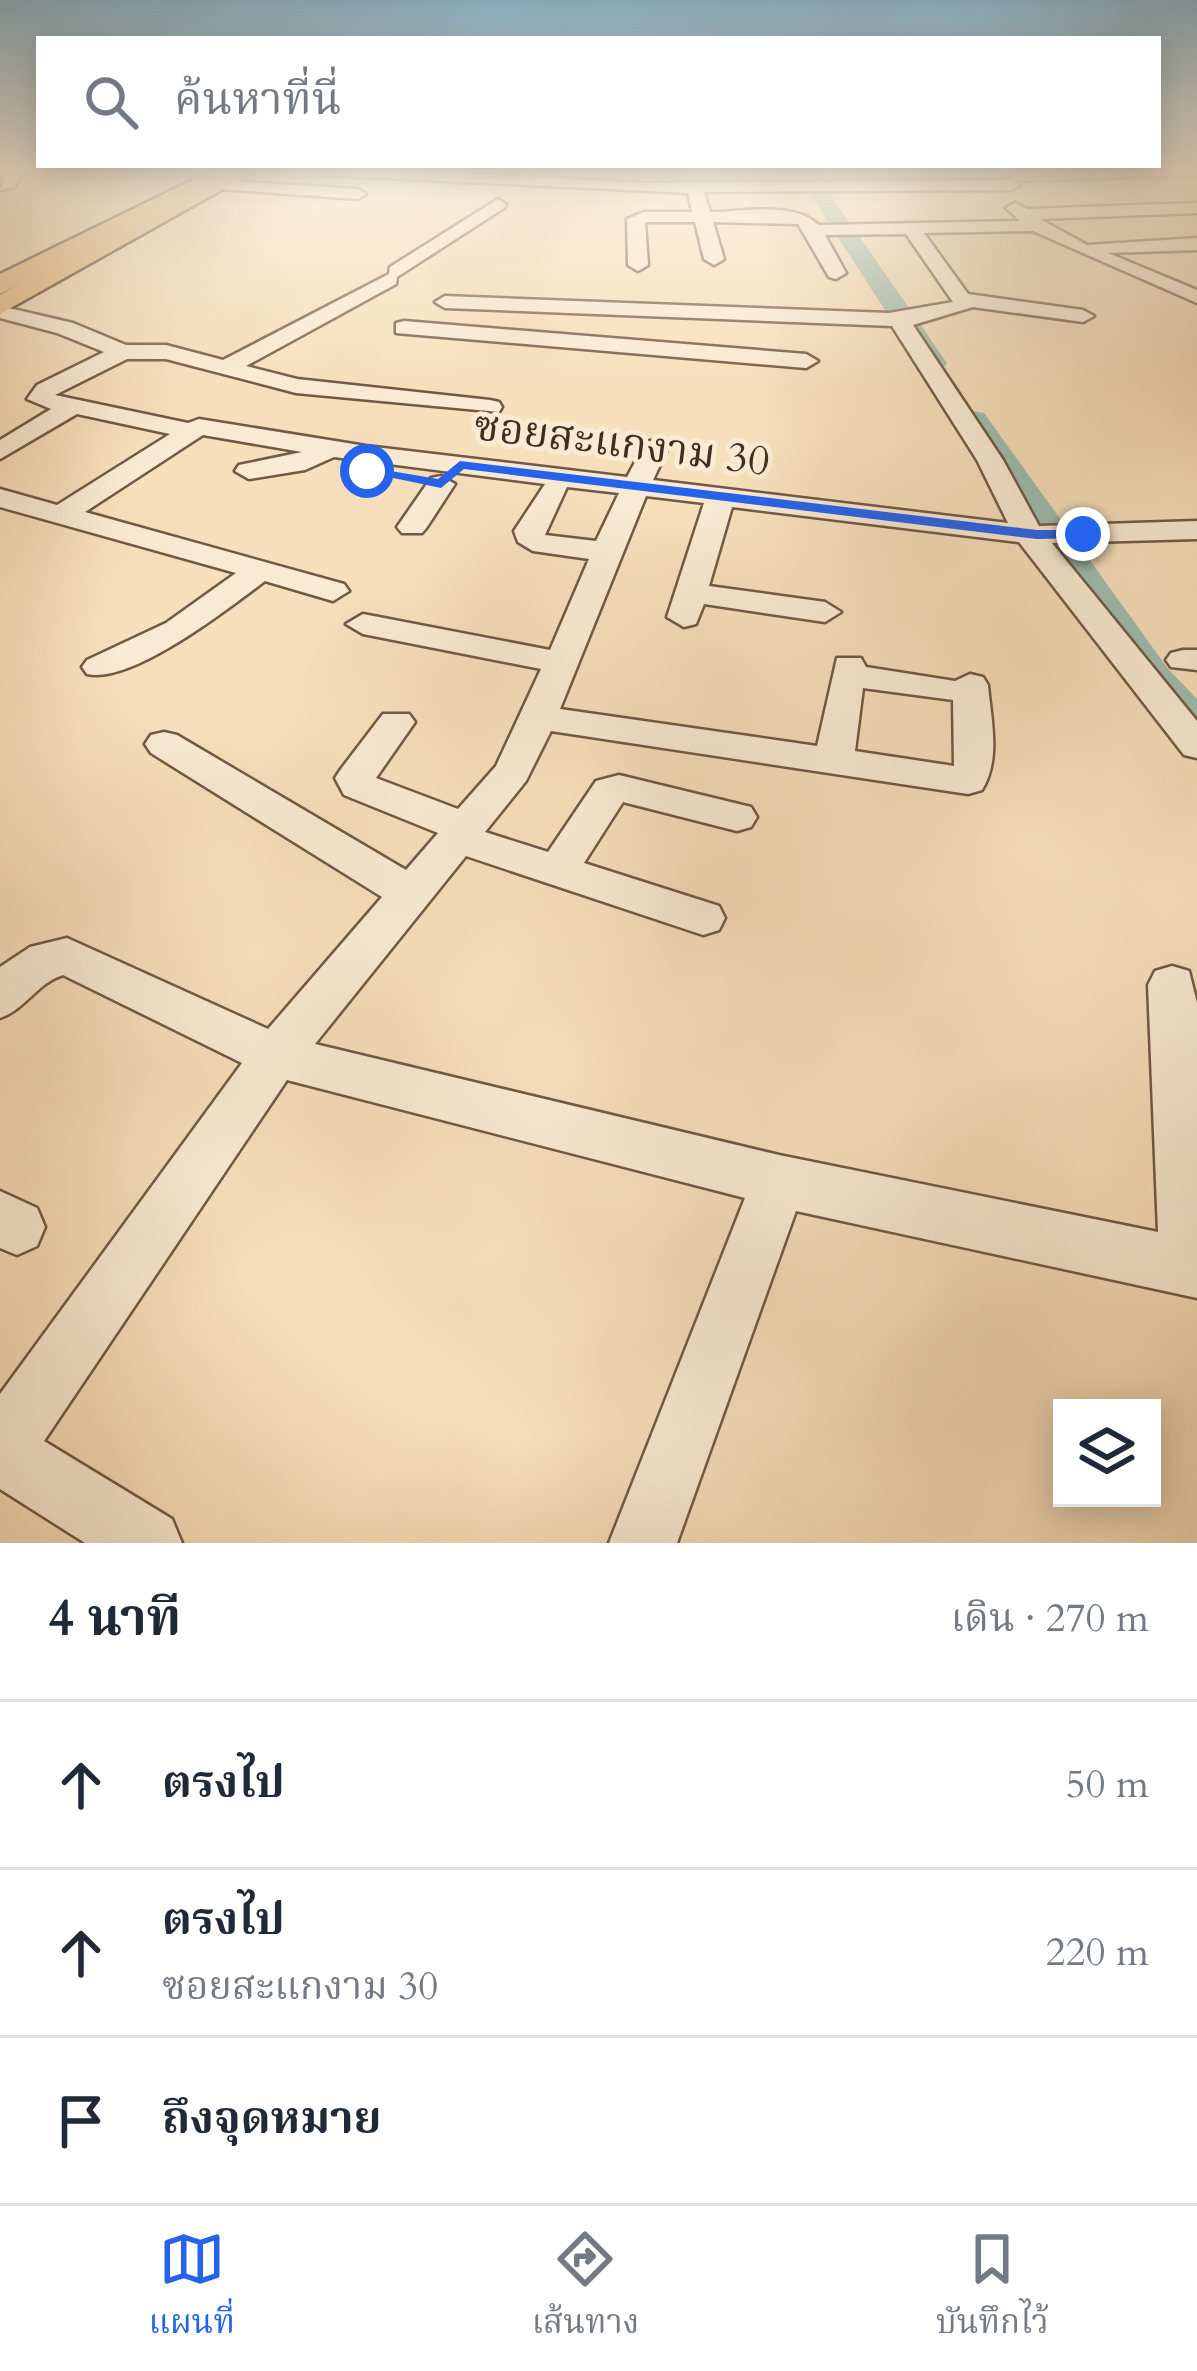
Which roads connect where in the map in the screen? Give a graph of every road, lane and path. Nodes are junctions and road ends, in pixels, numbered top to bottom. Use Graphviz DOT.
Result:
graph roads {
  1 [pos="56,242"];
  2 [pos="84,242"];
  3 [pos="110,242"];
  4 [pos="442,242"];
  5 [pos="637,242"];
  6 [pos="710,242"];
  7 [pos="819,242"];
  8 [pos="922,242"];
  9 [pos="1068,242"];
  10 [pos="1165,242"];
  11 [pos="1197,244"];
  12 [pos="1169,245"];
  13 [pos="1080,249"];
  14 [pos="714,259"];
  15 [pos="638,265"];
  16 [pos="0,272"];
  17 [pos="836,273"];
  18 [pos="1197,282"];
  19 [pos="1165,284"];
  20 [pos="0,285"];
  21 [pos="1197,296"];
  22 [pos="966,301"];
  23 [pos="445,302"];
  24 [pos="5,315"];
  25 [pos="673,316"];
  26 [pos="906,316"];
  27 [pos="1083,316"];
  28 [pos="404,328"];
  29 [pos="457,332"];
  30 [pos="672,349"];
  31 [pos="123,352"];
  32 [pos="436,358"];
  33 [pos="806,361"];
  34 [pos="225,368"];
  35 [pos="675,381"];
  36 [pos="230,406"];
  37 [pos="70,407"];
  38 [pos="490,407"];
  39 [pos="195,429"];
  40 [pos="329,449"];
  41 [pos="0,451"];
  42 [pos="645,467"];
  43 [pos="249,471"];
  44 [pos="367,471"];
  45 [pos="451,474"];
  46 [pos="555,489"];
  47 [pos="721,496"];
  48 [pos="0,498"];
  49 [pos="64,513"];
  50 [pos="412,527"];
  51 [pos="1197,530"];
  52 [pos="1032,534"];
  53 [pos="607,552"];
  54 [pos="260,570"];
  55 [pos="333,591"];
  56 [pos="825,612"];
  57 [pos="363,624"];
  58 [pos="561,663"];
  59 [pos="99,667"];
  60 [pos="540,718"];
  61 [pos="396,722"];
  62 [pos="164,744"];
  63 [pos="1197,746"];
  64 [pos="835,762"];
  65 [pos="737,817"];
  66 [pos="461,833"];
  67 [pos="556,871"];
  68 [pos="409,893"];
  69 [pos="703,918"];
  70 [pos="1172,985"];
  71 [pos="0,998"];
  72 [pos="276,1056"];
  73 [pos="779,1181"];
  74 [pos="1192,1268"];
  75 [pos="0,1450"];
  76 [pos="148,1543"];
  77 [pos="643,1543"];
  1 -- 16 [label="highway"];
  2 -- 20 [label="highway"];
  3 -- 24 [label="main road"];
  4 -- 34 [label="street"];
  5 -- 15 [label="street"];
  6 -- 14 [label="street"];
  7 -- 17 [label="street"];
  8 -- 22 [label="street"];
  9 -- 13 [label="street"];
  10 -- 12 [label="street"];
  11 -- 12 [label="street"];
  12 -- 13 [label="street"];
  13 -- 19 [label="street"];
  18 -- 19 [label="street"];
  19 -- 21 [label="street"];
  22 -- 26 [label="street"];
  22 -- 27 [label="street"];
  23 -- 25 [label="street"];
  24 -- 31 [label="street"];
  25 -- 26 [label="street"];
  25 -- 30 [label="street"];
  26 -- 52 [label="street"];
  28 -- 29 [label="street"];
  29 -- 30 [label="street"];
  29 -- 32 [label="street"];
  30 -- 33 [label="street"];
  30 -- 35 [label="street"];
  31 -- 34 [label="street"];
  31 -- 37 [label="street"];
  34 -- 38 [label="street"];
  36 -- 39 [label="street"];
  37 -- 39 [label="street, ซอยสะแกงาม 30"];
  37 -- 41 [label="street"];
  39 -- 40 [label="street, ซอยสะแกงาม 30"];
  39 -- 49 [label="street"];
  40 -- 43 [label="street"];
  40 -- 45 [label="street, ซอยสะแกงาม 30"];
  42 -- 45 [label="street, ซอยสะแกงาม 30"];
  42 -- 47 [label="street, ซอยสะแกงาม 30"];
  42 -- 53 [label="street"];
  44 -- 45 [label="street"];
  45 -- 50 [label="street"];
  46 -- 53 [label="street"];
  47 -- 52 [label="street, ซอยสะแกงาม 30"];
  47 -- 56 [label="street"];
  48 -- 49 [label="street"];
  49 -- 54 [label="street"];
  51 -- 52 [label="street, ซอยสะแกงาม 30"];
  52 -- 63 [label="street"];
  53 -- 58 [label="street"];
  54 -- 55 [label="street"];
  54 -- 59 [label="street"];
  57 -- 58 [label="street"];
  58 -- 60 [label="street"];
  60 -- 64 [label="street"];
  60 -- 66 [label="street"];
  61 -- 66 [label="street"];
  62 -- 68 [label="street"];
  64 -- 64 [label="street"];
  65 -- 67 [label="street"];
  66 -- 67 [label="street"];
  66 -- 68 [label="street"];
  67 -- 69 [label="street"];
  68 -- 72 [label="street"];
  70 -- 74 [label="street"];
  71 -- 72 [label="street"];
  72 -- 73 [label="street"];
  72 -- 75 [label="street"];
  73 -- 74 [label="street"];
  73 -- 77 [label="street"];
  75 -- 76 [label="street"];
}
